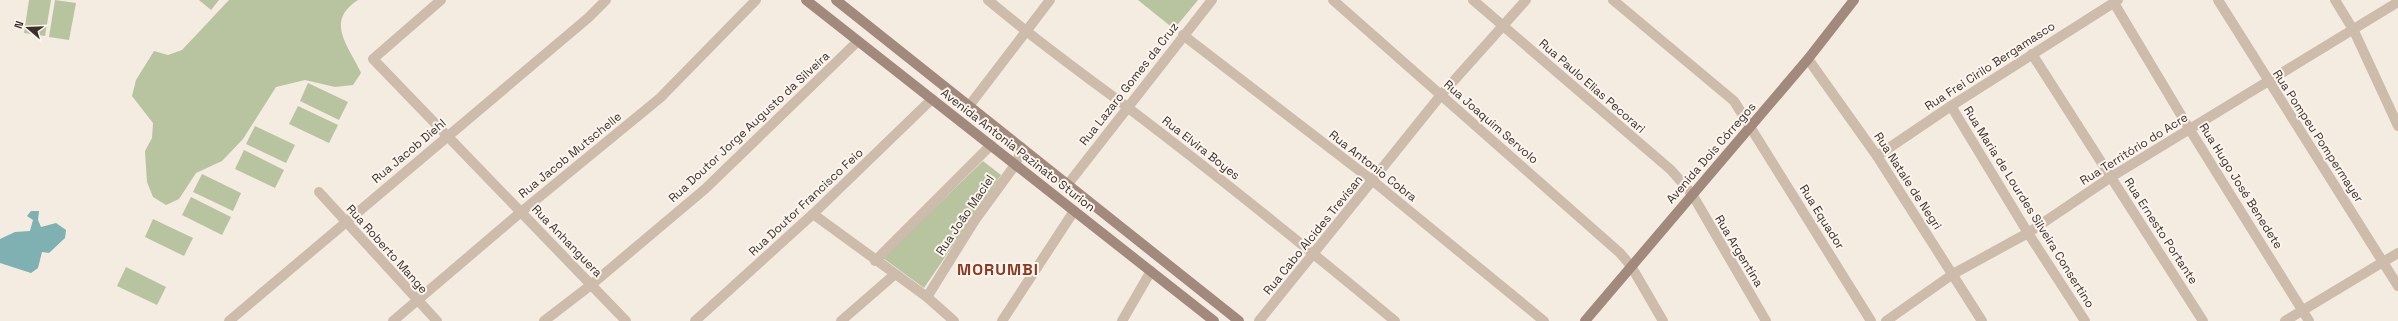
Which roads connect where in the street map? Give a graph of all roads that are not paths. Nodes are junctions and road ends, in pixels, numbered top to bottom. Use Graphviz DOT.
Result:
graph roads {
  1 [pos="441,0"];
  2 [pos="606,0"];
  3 [pos="756,0"];
  4 [pos="806,0"];
  5 [pos="836,0"];
  6 [pos="988,0"];
  7 [pos="1050,0"];
  8 [pos="1212,0"];
  9 [pos="1333,0"];
  10 [pos="1472,0"];
  11 [pos="1526,0"];
  12 [pos="1613,0"];
  13 [pos="1854,0"];
  14 [pos="2218,0"];
  15 [pos="2335,0"];
  16 [pos="2116,1"];
  17 [pos="2398,2"];
  18 [pos="1504,26"];
  19 [pos="1025,31"];
  20 [pos="2354,31"];
  21 [pos="1183,35"];
  22 [pos="858,41"];
  23 [pos="2032,54"];
  24 [pos="1808,59"];
  25 [pos="2267,81"];
  26 [pos="1441,95"];
  27 [pos="932,99"];
  28 [pos="969,106"];
  29 [pos="1951,106"];
  30 [pos="1128,108"];
  31 [pos="1750,126"];
  32 [pos="2398,126"];
  33 [pos="2190,130"];
  34 [pos="448,135"];
  35 [pos="991,145"];
  36 [pos="1021,147"];
  37 [pos="1878,156"];
  38 [pos="1016,165"];
  39 [pos="2111,178"];
  40 [pos="1373,181"];
  41 [pos="1068,184"];
  42 [pos="319,192"];
  43 [pos="1692,194"];
  44 [pos="1074,211"];
  45 [pos="521,212"];
  46 [pos="813,214"];
  47 [pos="344,222"];
  48 [pos="2028,233"];
  49 [pos="2398,253"];
  50 [pos="1314,254"];
  51 [pos="875,261"];
  52 [pos="2384,261"];
  53 [pos="1631,266"];
  54 [pos="1151,271"];
  55 [pos="1953,274"];
  56 [pos="894,275"];
  57 [pos="591,285"];
  58 [pos="2398,286"];
  59 [pos="927,297"];
  60 [pos="417,301"];
  61 [pos="2302,309"];
  62 [pos="1229,317"];
  63 [pos="229,321"];
  64 [pos="393,321"];
  65 [pos="437,321"];
  66 [pos="544,321"];
  67 [pos="626,321"];
  68 [pos="695,321"];
  69 [pos="840,321"];
  70 [pos="954,321"];
  71 [pos="1002,321"];
  72 [pos="1122,321"];
  73 [pos="1214,321"];
  74 [pos="1239,321"];
  75 [pos="1259,321"];
  76 [pos="1395,321"];
  77 [pos="1544,321"];
  78 [pos="1585,321"];
  79 [pos="1663,321"];
  80 [pos="1766,321"];
  81 [pos="1871,321"];
  82 [pos="1886,321"];
  83 [pos="1982,321"];
  84 [pos="2086,321"];
  85 [pos="2203,321"];
  86 [pos="2285,321"];
  87 [pos="2309,321"];
  1 -- 34 [label="street, Rua Anhanguera"];
  2 -- 34 [label="street, Rua Jacob Diehl"];
  3 -- 45 [label="street, Rua Jacob Mutschelle"];
  4 -- 22 [label="main road, Avenida Antonia Pazinato Sturion"];
  5 -- 28 [label="main road, Avenida Antonia Pazinato Sturion"];
  6 -- 19 [label="street, Rua Elvira Boyes"];
  7 -- 19 [label="street"];
  8 -- 21 [label="street, Rua Lazaro Gomes da Cruz"];
  9 -- 26 [label="street, Rua Joaquim Servolo"];
  10 -- 18 [label="street, Rua Paulo Elias Pecorari"];
  11 -- 18 [label="street, Rua Cabo Alcides Trevisan"];
  12 -- 31 [label="street, Rua Equador"];
  13 -- 24 [label="main road, Avenida Dois Córregos"];
  14 -- 25 [label="street, Rua Pompeu Pompermayer"];
  15 -- 20 [label="street"];
  16 -- 23 [label="street, Rua Frei Cirilo Bergamasco"];
  16 -- 33 [label="street, Rua Hugo José Benedete"];
  17 -- 20 [label="street, Rua Território do Acre"];
  18 -- 26 [label="street, Rua Cabo Alcides Trevisan"];
  18 -- 43 [label="street, Rua Paulo Elias Pecorari"];
  19 -- 28 [label="street"];
  19 -- 30 [label="street, Rua Elvira Boyes"];
  20 -- 25 [label="street, Rua Território do Acre"];
  20 -- 32 [label="street"];
  21 -- 30 [label="street, Rua Lazaro Gomes da Cruz"];
  21 -- 40 [label="street, Rua Antonio Cobra"];
  22 -- 27 [label="main road, Avenida Antonia Pazinato Sturion"];
  22 -- 57 [label="street, Rua Doutor Jorge Augusto da Silveira"];
  23 -- 29 [label="street, Rua Frei Cirilo Bergamasco"];
  23 -- 39 [label="street, Rua Ernesto Portante"];
  24 -- 31 [label="main road, Avenida Dois Córregos"];
  24 -- 37 [label="street, Rua Natale de Negri"];
  25 -- 33 [label="street, Rua Território do Acre"];
  25 -- 52 [label="street, Rua Pompeu Pompermayer"];
  26 -- 40 [label="street, Rua Cabo Alcides Trevisan"];
  26 -- 53 [label="street, Rua Joaquim Servolo"];
  27 -- 28 [label="main road"];
  27 -- 35 [label="main road, Avenida Antonia Pazinato Sturion"];
  27 -- 46 [label="street, Rua Doutor Francisco Feio"];
  28 -- 36 [label="main road, Avenida Antonia Pazinato Sturion"];
  29 -- 37 [label="street, Rua Frei Cirilo Bergamasco"];
  29 -- 48 [label="street, Rua Maria de Lourdes Silveira Consertino"];
  30 -- 41 [label="street, Rua Lazaro Gomes da Cruz"];
  30 -- 50 [label="street, Rua Elvira Boyes"];
  31 -- 43 [label="main road, Avenida Dois Córregos"];
  31 -- 81 [label="street, Rua Equador"];
  33 -- 39 [label="street, Rua Território do Acre"];
  33 -- 61 [label="street, Rua Hugo José Benedete"];
  34 -- 45 [label="street, Rua Anhanguera"];
  34 -- 47 [label="street, Rua Jacob Diehl"];
  35 -- 38 [label="main road, Avenida Antonia Pazinato Sturion"];
  35 -- 51 [label="street"];
  36 -- 38 [label="street, Rua João Maciel"];
  36 -- 41 [label="main road, Avenida Antonia Pazinato Sturion"];
  37 -- 55 [label="street, Rua Natale de Negri"];
  38 -- 44 [label="main road, Avenida Antonia Pazinato Sturion"];
  38 -- 59 [label="street, Rua João Maciel"];
  39 -- 48 [label="street, Rua Território do Acre"];
  39 -- 85 [label="street, Rua Ernesto Portante"];
  40 -- 50 [label="street, Rua Cabo Alcides Trevisan"];
  40 -- 77 [label="street, Rua Antonio Cobra"];
  41 -- 62 [label="main road, Avenida Antonia Pazinato Sturion"];
  42 -- 47 [label="street, Rua Roberto Mange"];
  43 -- 53 [label="main road, Avenida Dois Córregos"];
  43 -- 80 [label="street, Rua Argentina"];
  44 -- 54 [label="main road, Avenida Antonia Pazinato Sturion"];
  44 -- 71 [label="street"];
  45 -- 57 [label="street, Rua Anhanguera"];
  45 -- 60 [label="street, Rua Jacob Mutschelle"];
  46 -- 51 [label="street"];
  46 -- 68 [label="street, Rua Doutor Francisco Feio"];
  47 -- 60 [label="street, Rua Roberto Mange"];
  47 -- 63 [label="street, Rua Jacob Diehl"];
  48 -- 55 [label="street, Rua Território do Acre"];
  48 -- 84 [label="street, Rua Maria de Lourdes Silveira Consertino"];
  49 -- 52 [label="street"];
  50 -- 75 [label="street, Rua Cabo Alcides Trevisan"];
  50 -- 76 [label="street, Rua Elvira Boyes"];
  51 -- 56 [label="street"];
  52 -- 58 [label="street, Rua Pompeu Pompermayer"];
  52 -- 61 [label="street"];
  53 -- 78 [label="main road, Avenida Dois Córregos"];
  53 -- 79 [label="street, Rua Joaquim Servolo"];
  54 -- 72 [label="street"];
  54 -- 73 [label="main road, Avenida Antonia Pazinato Sturion"];
  55 -- 82 [label="street, Rua Território do Acre"];
  55 -- 83 [label="street, Rua Natale de Negri"];
  56 -- 59 [label="street"];
  56 -- 69 [label="street"];
  57 -- 66 [label="street, Rua Doutor Jorge Augusto da Silveira"];
  57 -- 67 [label="street, Rua Anhanguera"];
  59 -- 70 [label="street"];
  60 -- 64 [label="street, Rua Jacob Mutschelle"];
  60 -- 65 [label="street, Rua Roberto Mange"];
  61 -- 86 [label="street"];
  61 -- 87 [label="street, Rua Hugo José Benedete"];
  62 -- 74 [label="main road, Avenida Antonia Pazinato Sturion"];
}
